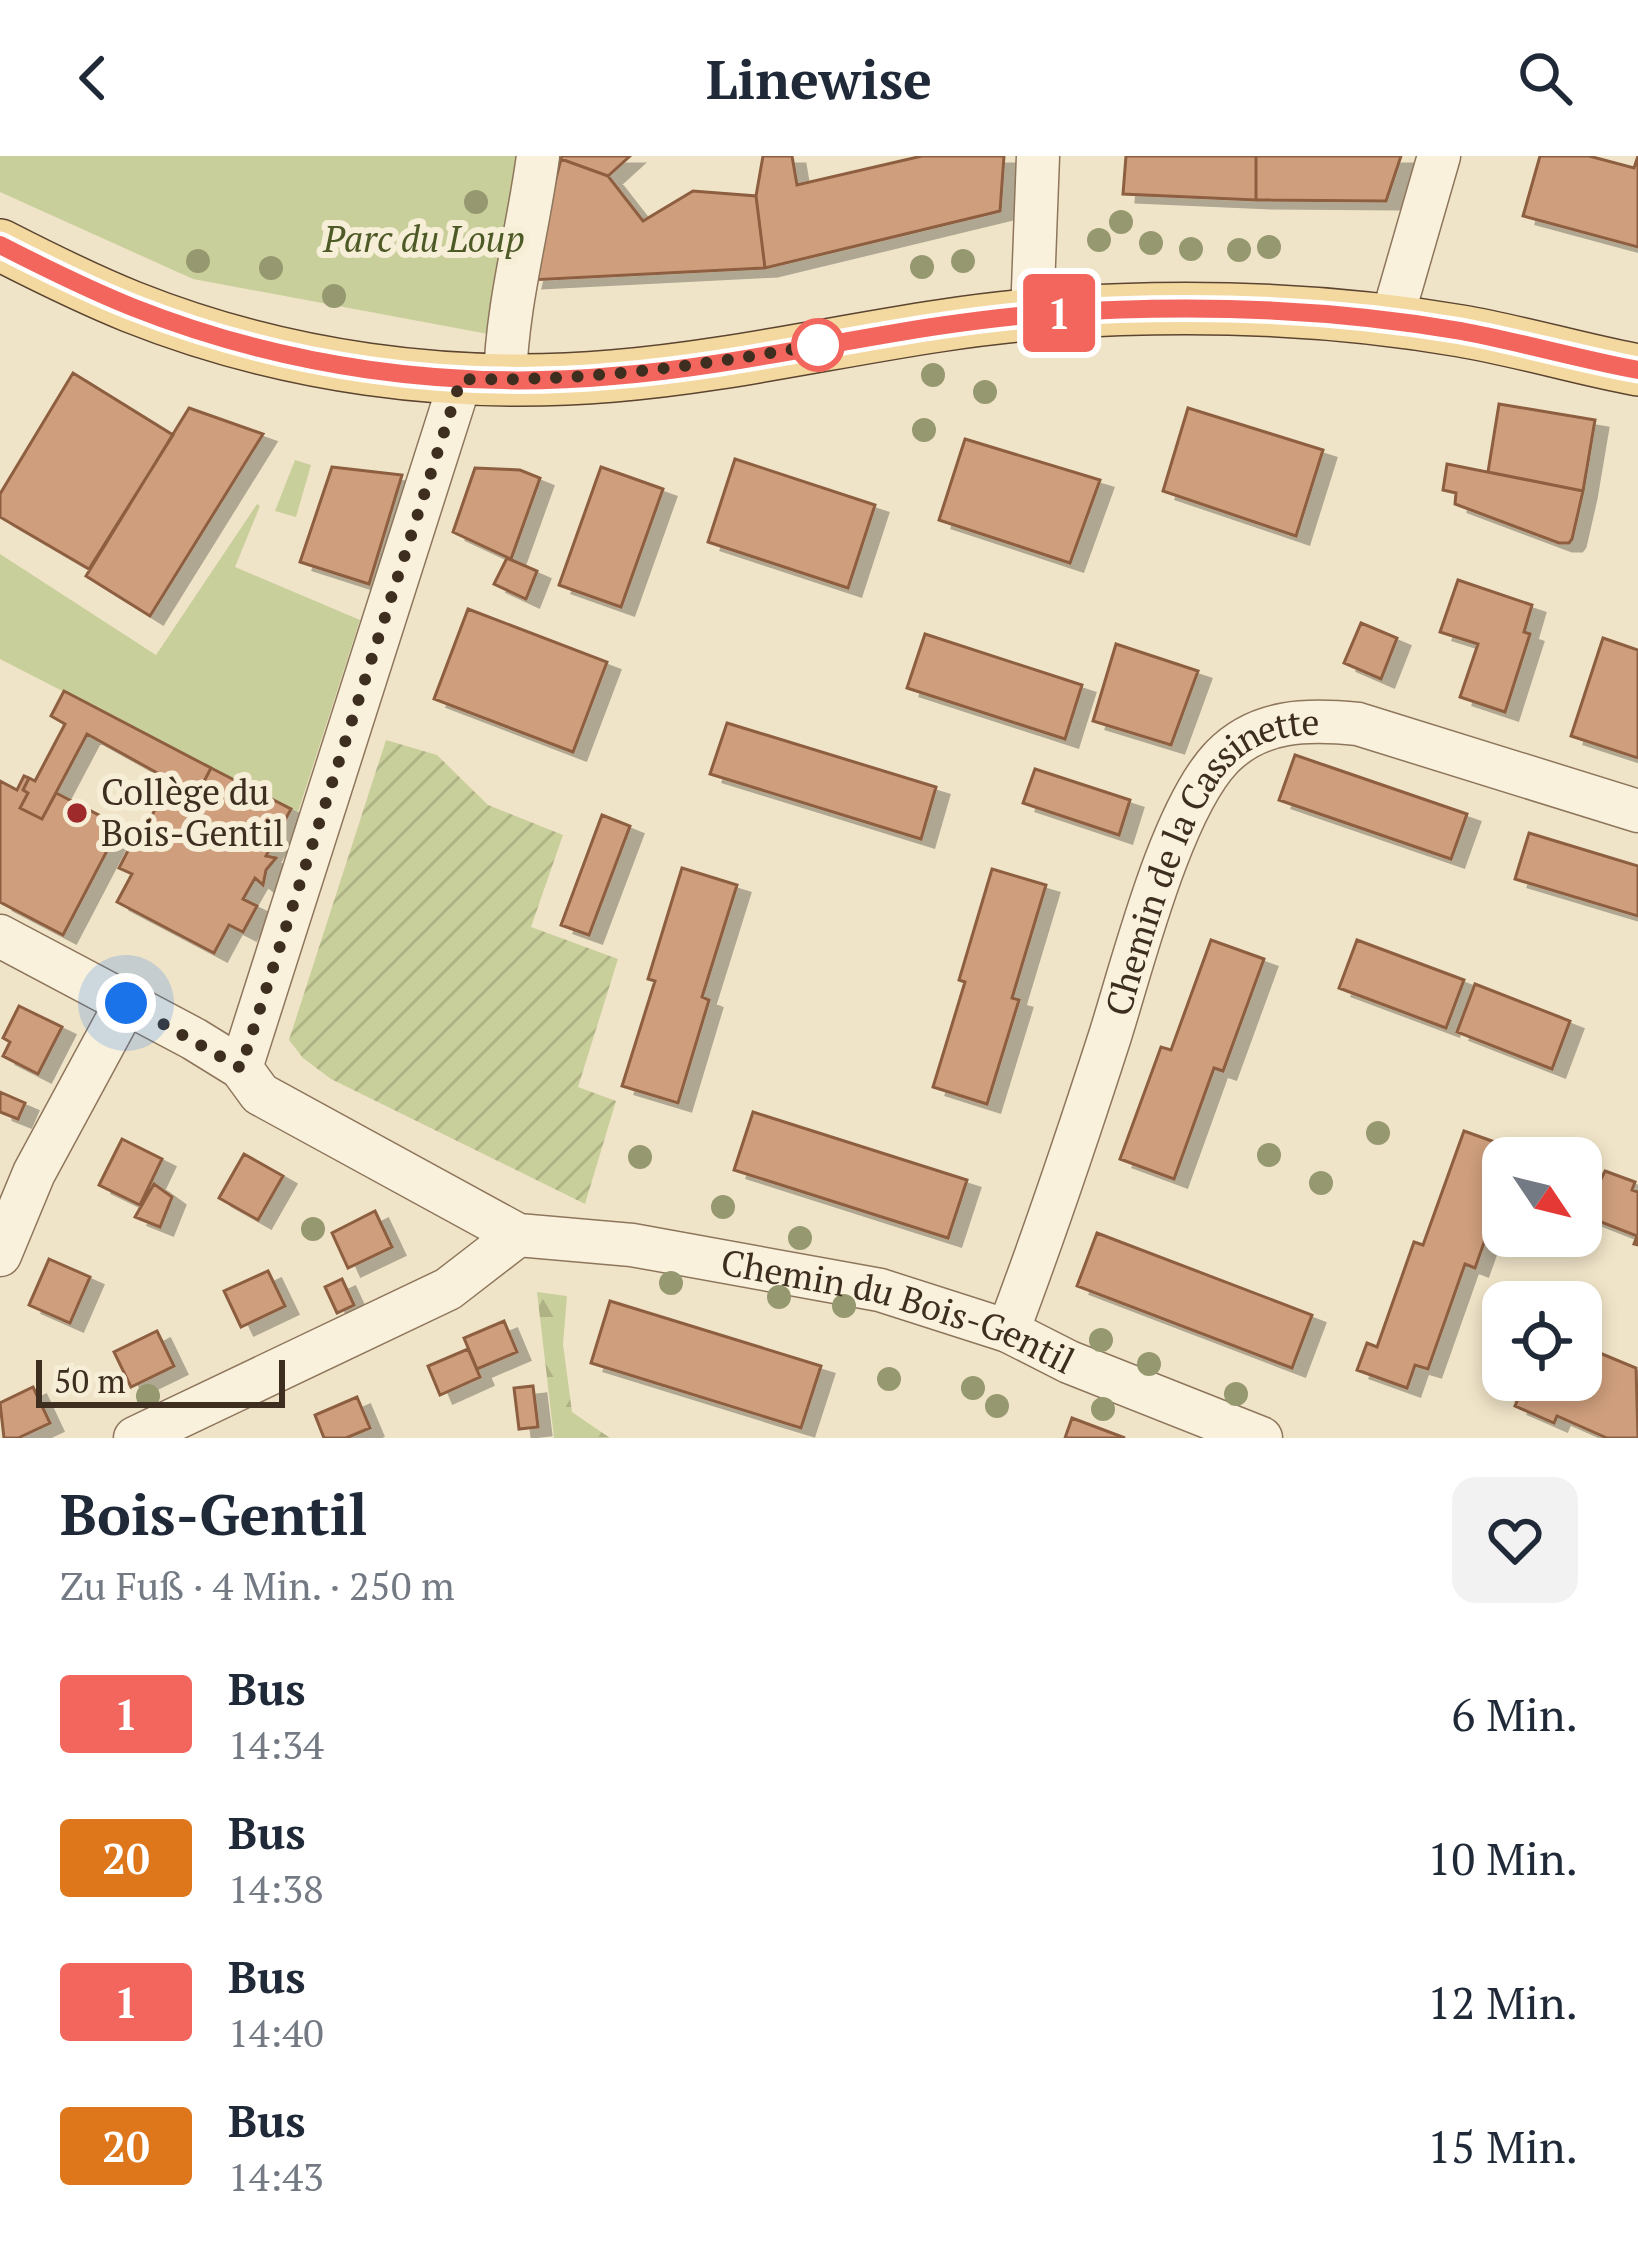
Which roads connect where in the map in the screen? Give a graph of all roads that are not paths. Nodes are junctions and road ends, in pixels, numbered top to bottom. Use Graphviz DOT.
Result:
graph roads {
  1 [pos="538,156"];
  2 [pos="1038,156"];
  3 [pos="1439,156"];
  4 [pos="0,245"];
  5 [pos="1033,315"];
  6 [pos="1391,322"];
  7 [pos="1638,370"];
  8 [pos="483,379"];
  9 [pos="1638,811"];
  10 [pos="0,936"];
  11 [pos="126,1003"];
  12 [pos="241,1068"];
  13 [pos="518,1235"];
  14 [pos="0,1255"];
  15 [pos="1008,1331"];
  16 [pos="135,1438"];
  17 [pos="1261,1438"];
  1 -- 8 [label="street"];
  2 -- 5 [label="street"];
  3 -- 6 [label="street"];
  4 -- 8 [label="main road"];
  5 -- 6 [label="main road"];
  5 -- 8 [label="main road"];
  6 -- 7 [label="main road"];
  8 -- 12 [label="street"];
  9 -- 15 [label="street, Chemin de la Cassinette"];
  10 -- 11 [label="street, Chemin du Bois-Gentil"];
  11 -- 12 [label="street, Chemin du Bois-Gentil"];
  11 -- 14 [label="street"];
  12 -- 13 [label="street, Chemin du Bois-Gentil"];
  13 -- 15 [label="street, Chemin du Bois-Gentil"];
  13 -- 16 [label="street"];
  15 -- 17 [label="street, Chemin du Bois-Gentil"];
}
